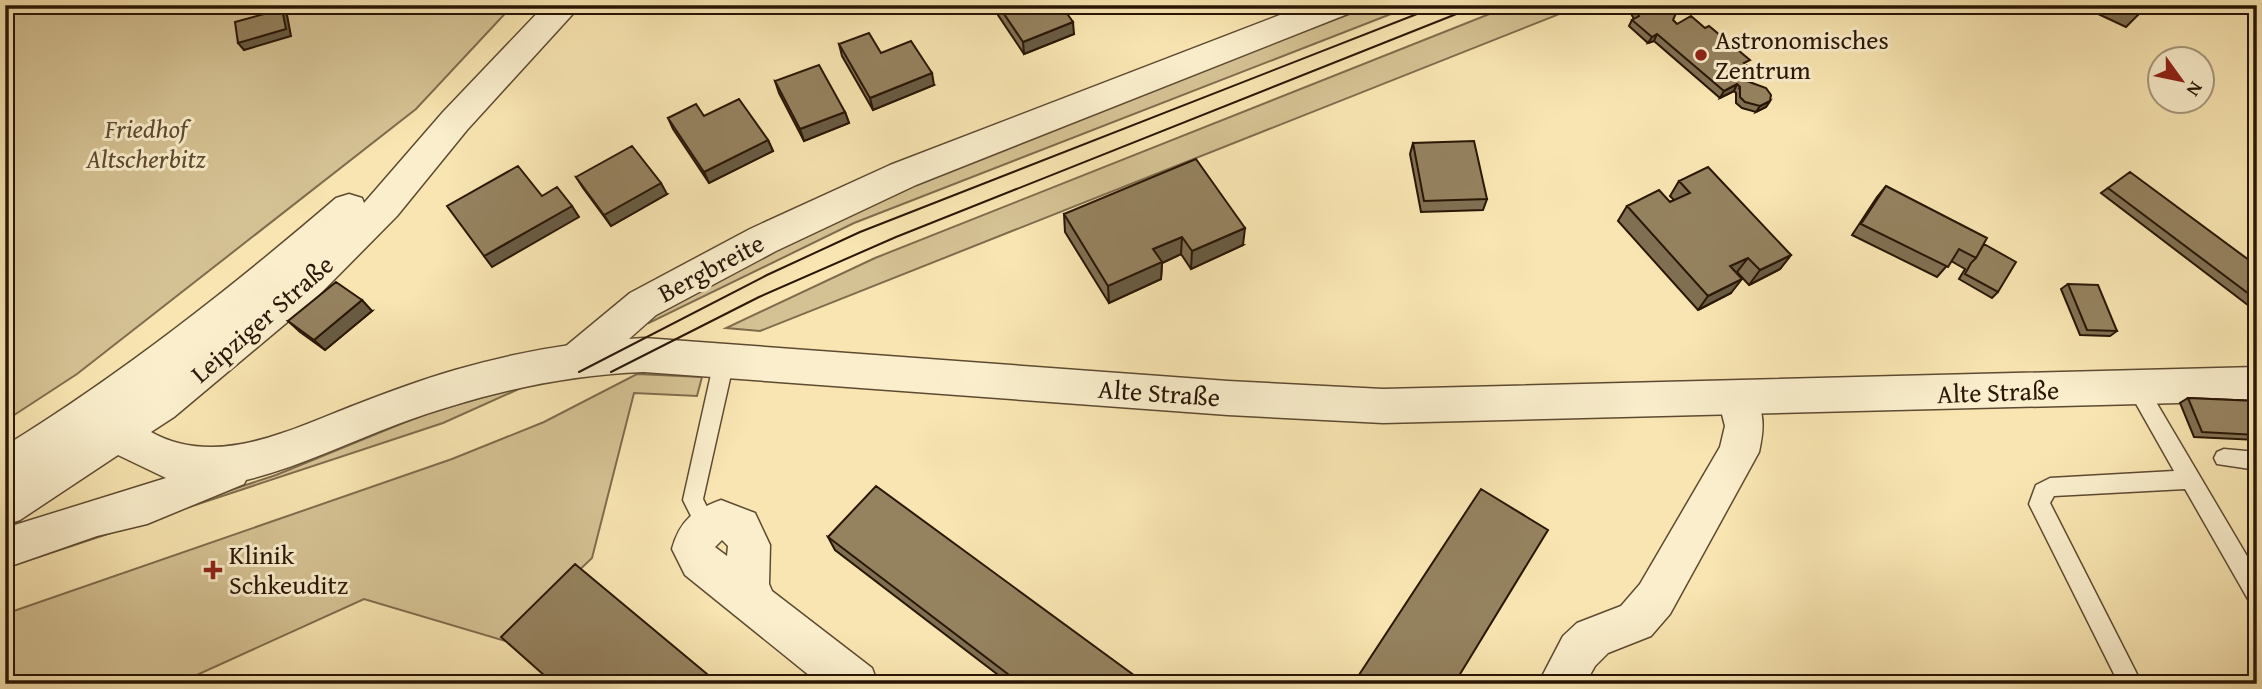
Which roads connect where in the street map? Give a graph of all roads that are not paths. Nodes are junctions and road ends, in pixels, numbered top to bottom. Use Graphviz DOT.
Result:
graph roads {
  1 [pos="565,5"];
  2 [pos="1339,5"];
  3 [pos="455,121"];
  4 [pos="580,358"];
  5 [pos="724,361"];
  6 [pos="2257,384"];
  7 [pos="2136,386"];
  8 [pos="1738,399"];
  9 [pos="105,423"];
  10 [pos="261,458"];
  11 [pos="2224,458"];
  12 [pos="2257,461"];
  13 [pos="22,471"];
  14 [pos="2190,479"];
  15 [pos="5,506"];
  16 [pos="97,517"];
  17 [pos="706,525"];
  18 [pos="5,548"];
  19 [pos="2257,593"];
  20 [pos="856,684"];
  21 [pos="1560,684"];
  22 [pos="2131,684"];
  1 -- 3 [label="street, Leipziger Straße"];
  2 -- 4 [label="street, Bergbreite"];
  3 -- 9 [label="street, Leipziger Straße"];
  3 -- 9 [label="street, Leipziger Straße"];
  4 -- 5 [label="street, Alte Straße"];
  4 -- 10 [label="street, Bergbreite"];
  5 -- 8 [label="street, Alte Straße"];
  5 -- 17 [label="lane"];
  6 -- 7 [label="street, Alte Straße"];
  7 -- 8 [label="street, Alte Straße"];
  7 -- 14 [label="lane"];
  8 -- 21 [label="street"];
  9 -- 10 [label="street, Bergbreite"];
  9 -- 13 [label="street, Leipziger Straße"];
  10 -- 16 [label="street"];
  11 -- 12 [label="lane"];
  13 -- 15 [label="street, Leipziger Straße"];
  13 -- 16 [label="street"];
  14 -- 19 [label="lane"];
  14 -- 22 [label="lane"];
  16 -- 18 [label="street"];
  17 -- 20 [label="street"];
}
